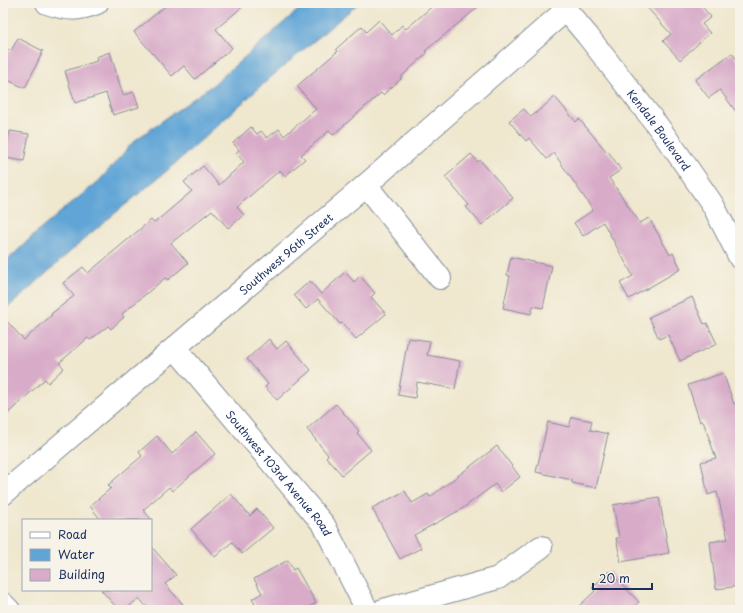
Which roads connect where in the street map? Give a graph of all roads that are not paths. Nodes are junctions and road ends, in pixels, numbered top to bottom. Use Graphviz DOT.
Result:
graph roads {
  1 [pos="47,3"];
  2 [pos="98,3"];
  3 [pos="560,5"];
  4 [pos="366,186"];
  5 [pos="740,258"];
  6 [pos="440,278"];
  7 [pos="175,348"];
  8 [pos="3,494"];
  9 [pos="541,547"];
  10 [pos="3,604"];
  11 [pos="9,610"];
  12 [pos="368,610"];
  13 [pos="383,610"];
  1 -- 2 [label="street"];
  3 -- 4 [label="street, Southwest 96th Street"];
  3 -- 5 [label="street, Kendale Boulevard"];
  4 -- 6 [label="street"];
  4 -- 7 [label="street, Southwest 96th Street"];
  7 -- 8 [label="street, Southwest 96th Street"];
  7 -- 12 [label="street, Southwest 103rd Avenue Road"];
  9 -- 13 [label="street"];
  10 -- 11 [label="street"];
}
